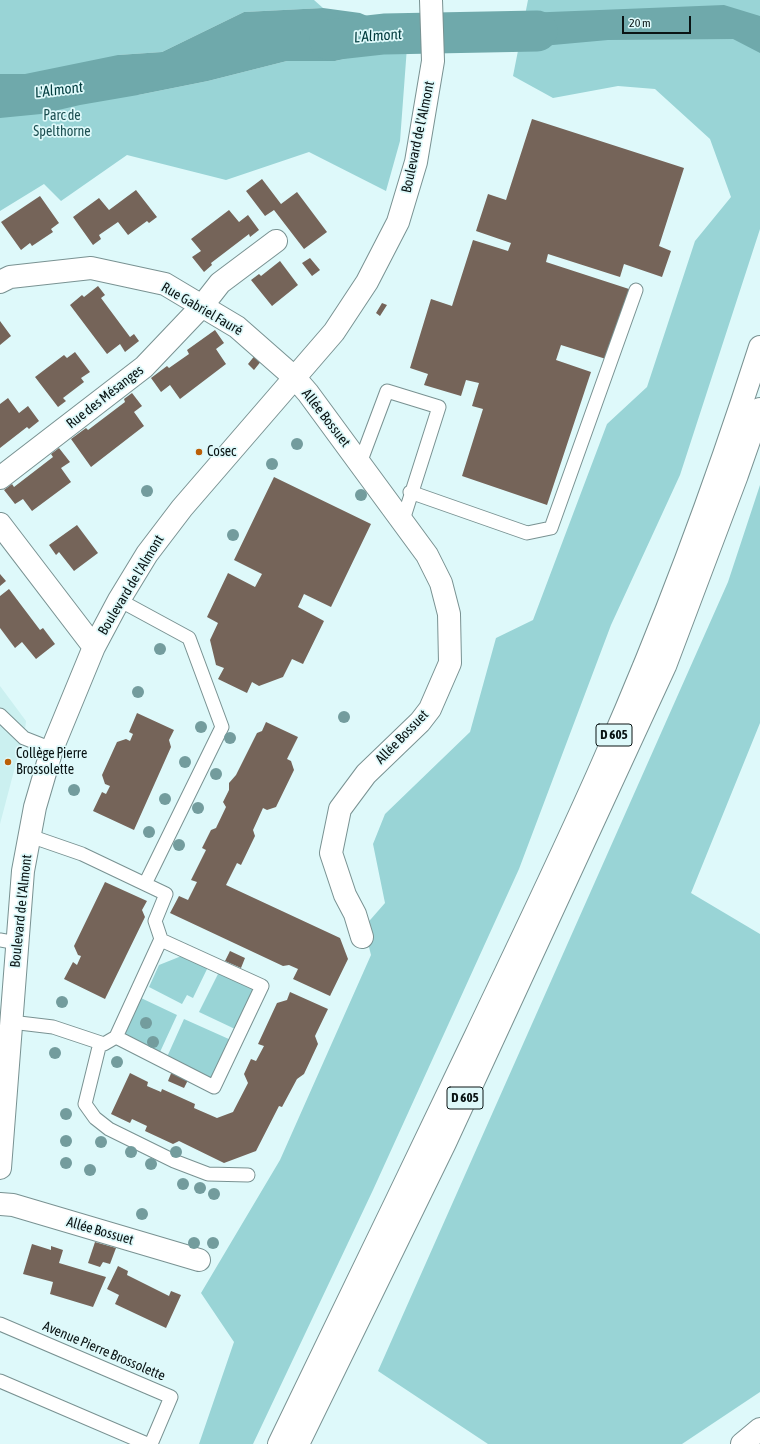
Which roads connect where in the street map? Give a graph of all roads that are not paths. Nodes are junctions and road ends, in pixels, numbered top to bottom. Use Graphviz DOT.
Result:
graph roads {
  1 [pos="432,3"];
  2 [pos="276,241"];
  3 [pos="0,282"];
  4 [pos="636,290"];
  5 [pos="202,306"];
  6 [pos="760,347"];
  7 [pos="294,378"];
  8 [pos="760,409"];
  9 [pos="360,463"];
  10 [pos="0,478"];
  11 [pos="410,492"];
  12 [pos="403,520"];
  13 [pos="0,524"];
  14 [pos="119,600"];
  15 [pos="94,647"];
  16 [pos="0,714"];
  17 [pos="52,749"];
  18 [pos="30,836"];
  19 [pos="145,884"];
  20 [pos="362,937"];
  21 [pos="161,940"];
  22 [pos="9,942"];
  23 [pos="11,1022"];
  24 [pos="116,1037"];
  25 [pos="100,1043"];
  26 [pos="0,1168"];
  27 [pos="248,1175"];
  28 [pos="0,1204"];
  29 [pos="199,1260"];
  30 [pos="0,1324"];
  31 [pos="0,1381"];
  32 [pos="760,1429"];
  33 [pos="147,1444"];
  34 [pos="151,1444"];
  35 [pos="279,1444"];
  36 [pos="298,1444"];
  37 [pos="742,1444"];
  1 -- 7 [label="street, Boulevard de l'Almont"];
  2 -- 5 [label="street, Rue des Mésanges"];
  3 -- 5 [label="street, Rue Gabriel Fauré"];
  4 -- 11 [label="lane"];
  5 -- 7 [label="street, Rue Gabriel Fauré"];
  5 -- 10 [label="street, Rue des Mésanges"];
  6 -- 35 [label="street, D 605"];
  7 -- 9 [label="street, Allée Bossuet"];
  7 -- 14 [label="street, Boulevard de l'Almont"];
  8 -- 36 [label="street, D 605"];
  9 -- 11 [label="lane"];
  9 -- 12 [label="street, Allée Bossuet"];
  11 -- 12 [label="lane"];
  12 -- 20 [label="street, Allée Bossuet"];
  13 -- 15 [label="street"];
  14 -- 15 [label="street, Boulevard de l'Almont"];
  14 -- 19 [label="lane"];
  15 -- 17 [label="street, Boulevard de l'Almont"];
  16 -- 17 [label="lane"];
  17 -- 18 [label="street, Boulevard de l'Almont"];
  18 -- 19 [label="lane"];
  18 -- 22 [label="street, Boulevard de l'Almont"];
  19 -- 21 [label="lane"];
  21 -- 24 [label="lane"];
  21 -- 24 [label="lane"];
  22 -- 23 [label="street, Boulevard de l'Almont"];
  23 -- 25 [label="lane"];
  23 -- 26 [label="street, Boulevard de l'Almont"];
  24 -- 25 [label="lane"];
  25 -- 27 [label="lane"];
  28 -- 29 [label="street, Allée Bossuet"];
  30 -- 34 [label="lane, Avenue Pierre Brossolette"];
  31 -- 33 [label="lane"];
  32 -- 37 [label="street"];
}
